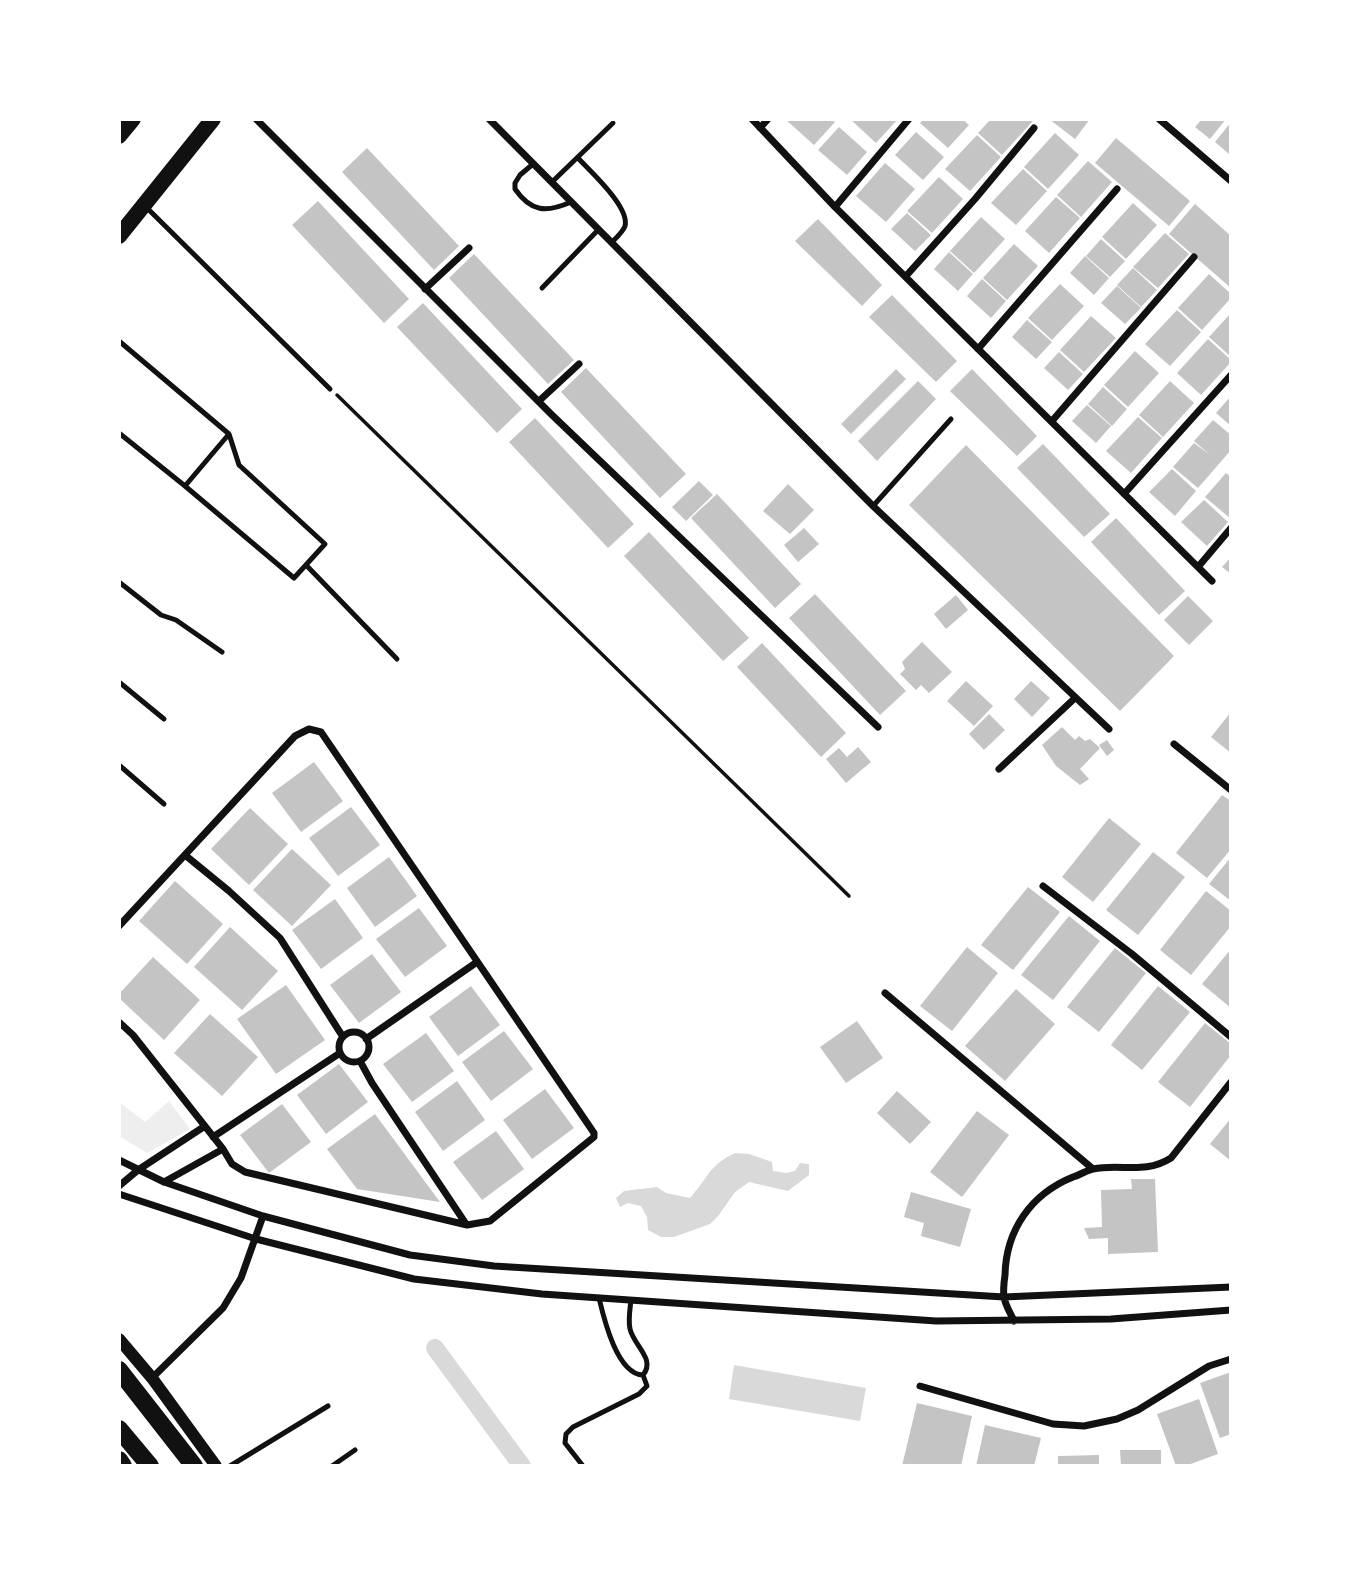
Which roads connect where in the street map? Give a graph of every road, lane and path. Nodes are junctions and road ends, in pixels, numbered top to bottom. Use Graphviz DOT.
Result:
graph roads {
  1 [pos="133,119"];
  2 [pos="213,119"];
  3 [pos="256,119"];
  4 [pos="489,119"];
  5 [pos="752,119"];
  6 [pos="768,119"];
  7 [pos="909,119"];
  8 [pos="1159,119"];
  9 [pos="613,123"];
  10 [pos="760,128"];
  11 [pos="1034,128"];
  12 [pos="119,136"];
  13 [pos="578,158"];
  14 [pos="533,163"];
  15 [pos="1231,181"];
  16 [pos="552,182"];
  17 [pos="1117,189"];
  18 [pos="571,202"];
  19 [pos="144,205"];
  20 [pos="835,207"];
  21 [pos="598,230"];
  22 [pos="119,236"];
  23 [pos="611,243"];
  24 [pos="469,248"];
  25 [pos="1194,257"];
  26 [pos="906,276"];
  27 [pos="542,288"];
  28 [pos="425,289"];
  29 [pos="119,341"];
  30 [pos="978,349"];
  31 [pos="579,364"];
  32 [pos="1231,375"];
  33 [pos="330,389"];
  34 [pos="539,401"];
  35 [pos="951,419"];
  36 [pos="1052,421"];
  37 [pos="119,433"];
  38 [pos="229,434"];
  39 [pos="185,486"];
  40 [pos="1124,494"];
  41 [pos="873,506"];
  42 [pos="1231,528"];
  43 [pos="306,565"];
  44 [pos="1198,567"];
  45 [pos="119,582"];
  46 [pos="1212,582"];
  47 [pos="222,652"];
  48 [pos="397,659"];
  49 [pos="119,682"];
  50 [pos="1075,698"];
  51 [pos="164,719"];
  52 [pos="878,727"];
  53 [pos="1109,729"];
  54 [pos="1174,744"];
  55 [pos="119,765"];
  56 [pos="999,769"];
  57 [pos="1231,790"];
  58 [pos="164,804"];
  59 [pos="185,855"];
  60 [pos="1043,886"];
  61 [pos="849,896"];
  62 [pos="119,926"];
  63 [pos="477,962"];
  64 [pos="885,993"];
  65 [pos="119,1022"];
  66 [pos="343,1037"];
  67 [pos="1231,1037"];
  68 [pos="366,1039"];
  69 [pos="340,1053"];
  70 [pos="359,1061"];
  71 [pos="1231,1082"];
  72 [pos="205,1126"];
  73 [pos="214,1137"];
  74 [pos="223,1149"];
  75 [pos="119,1160"];
  76 [pos="1093,1169"];
  77 [pos="138,1170"];
  78 [pos="164,1182"];
  79 [pos="119,1186"];
  80 [pos="119,1194"];
  81 [pos="263,1216"];
  82 [pos="467,1225"];
  83 [pos="256,1239"];
  84 [pos="1231,1287"];
  85 [pos="1004,1297"];
  86 [pos="599,1298"];
  87 [pos="631,1300"];
  88 [pos="1231,1310"];
  89 [pos="1014,1321"];
  90 [pos="119,1339"];
  91 [pos="1231,1359"];
  92 [pos="119,1370"];
  93 [pos="643,1376"];
  94 [pos="152,1378"];
  95 [pos="920,1386"];
  96 [pos="328,1406"];
  97 [pos="119,1429"];
  98 [pos="355,1450"];
  99 [pos="119,1460"];
  100 [pos="123,1466"];
  101 [pos="150,1466"];
  102 [pos="194,1466"];
  103 [pos="215,1466"];
  104 [pos="230,1466"];
  105 [pos="331,1466"];
  106 [pos="583,1466"];
  1 -- 12 [label="main road"];
  2 -- 19 [label="main road"];
  3 -- 28 [label="street"];
  4 -- 14 [label="street"];
  5 -- 10 [label="street"];
  6 -- 10 [label="street"];
  7 -- 20 [label="street"];
  8 -- 15 [label="street"];
  9 -- 13 [label="lane"];
  10 -- 20 [label="street"];
  11 -- 26 [label="street"];
  13 -- 16 [label="lane"];
  13 -- 23 [label="lane"];
  14 -- 16 [label="street"];
  14 -- 18 [label="lane"];
  16 -- 18 [label="street"];
  17 -- 30 [label="street"];
  18 -- 21 [label="street"];
  19 -- 22 [label="main road"];
  19 -- 33 [label="lane"];
  20 -- 26 [label="street"];
  21 -- 23 [label="street"];
  21 -- 27 [label="lane"];
  23 -- 41 [label="street"];
  24 -- 28 [label="street"];
  25 -- 36 [label="street"];
  26 -- 30 [label="street"];
  28 -- 34 [label="street"];
  29 -- 38 [label="lane"];
  30 -- 36 [label="street"];
  31 -- 34 [label="street"];
  32 -- 40 [label="street"];
  33 -- 61 [label="path"];
  34 -- 52 [label="street"];
  35 -- 41 [label="lane"];
  36 -- 40 [label="street"];
  37 -- 39 [label="lane"];
  38 -- 39 [label="lane"];
  38 -- 43 [label="lane"];
  39 -- 43 [label="lane"];
  40 -- 44 [label="street"];
  41 -- 50 [label="street"];
  42 -- 44 [label="street"];
  43 -- 48 [label="lane"];
  44 -- 46 [label="street"];
  45 -- 47 [label="lane"];
  49 -- 51 [label="lane"];
  50 -- 53 [label="street"];
  50 -- 56 [label="street"];
  54 -- 57 [label="street"];
  55 -- 58 [label="lane"];
  59 -- 62 [label="street"];
  59 -- 63 [label="street"];
  59 -- 66 [label="street"];
  60 -- 67 [label="street"];
  63 -- 68 [label="street"];
  63 -- 82 [label="street"];
  64 -- 76 [label="street"];
  65 -- 72 [label="street"];
  66 -- 68 [label="street"];
  66 -- 69 [label="street"];
  68 -- 70 [label="street"];
  69 -- 70 [label="street"];
  69 -- 73 [label="street"];
  70 -- 82 [label="street"];
  71 -- 76 [label="street"];
  72 -- 73 [label="street"];
  72 -- 77 [label="street"];
  73 -- 74 [label="street"];
  74 -- 78 [label="street"];
  74 -- 82 [label="street"];
  75 -- 77 [label="street"];
  76 -- 85 [label="street"];
  77 -- 78 [label="street"];
  77 -- 79 [label="street"];
  78 -- 81 [label="street"];
  80 -- 83 [label="street"];
  81 -- 83 [label="street"];
  81 -- 85 [label="street"];
  83 -- 86 [label="street"];
  83 -- 94 [label="street"];
  84 -- 85 [label="street"];
  85 -- 89 [label="street"];
  86 -- 87 [label="street"];
  86 -- 93 [label="lane"];
  87 -- 89 [label="street"];
  87 -- 93 [label="lane"];
  88 -- 89 [label="street"];
  90 -- 94 [label="street"];
  91 -- 95 [label="street"];
  92 -- 102 [label="highway"];
  93 -- 106 [label="lane"];
  94 -- 103 [label="street"];
  96 -- 104 [label="lane"];
  97 -- 101 [label="highway"];
  98 -- 105 [label="lane"];
  99 -- 100 [label="highway"];
}
